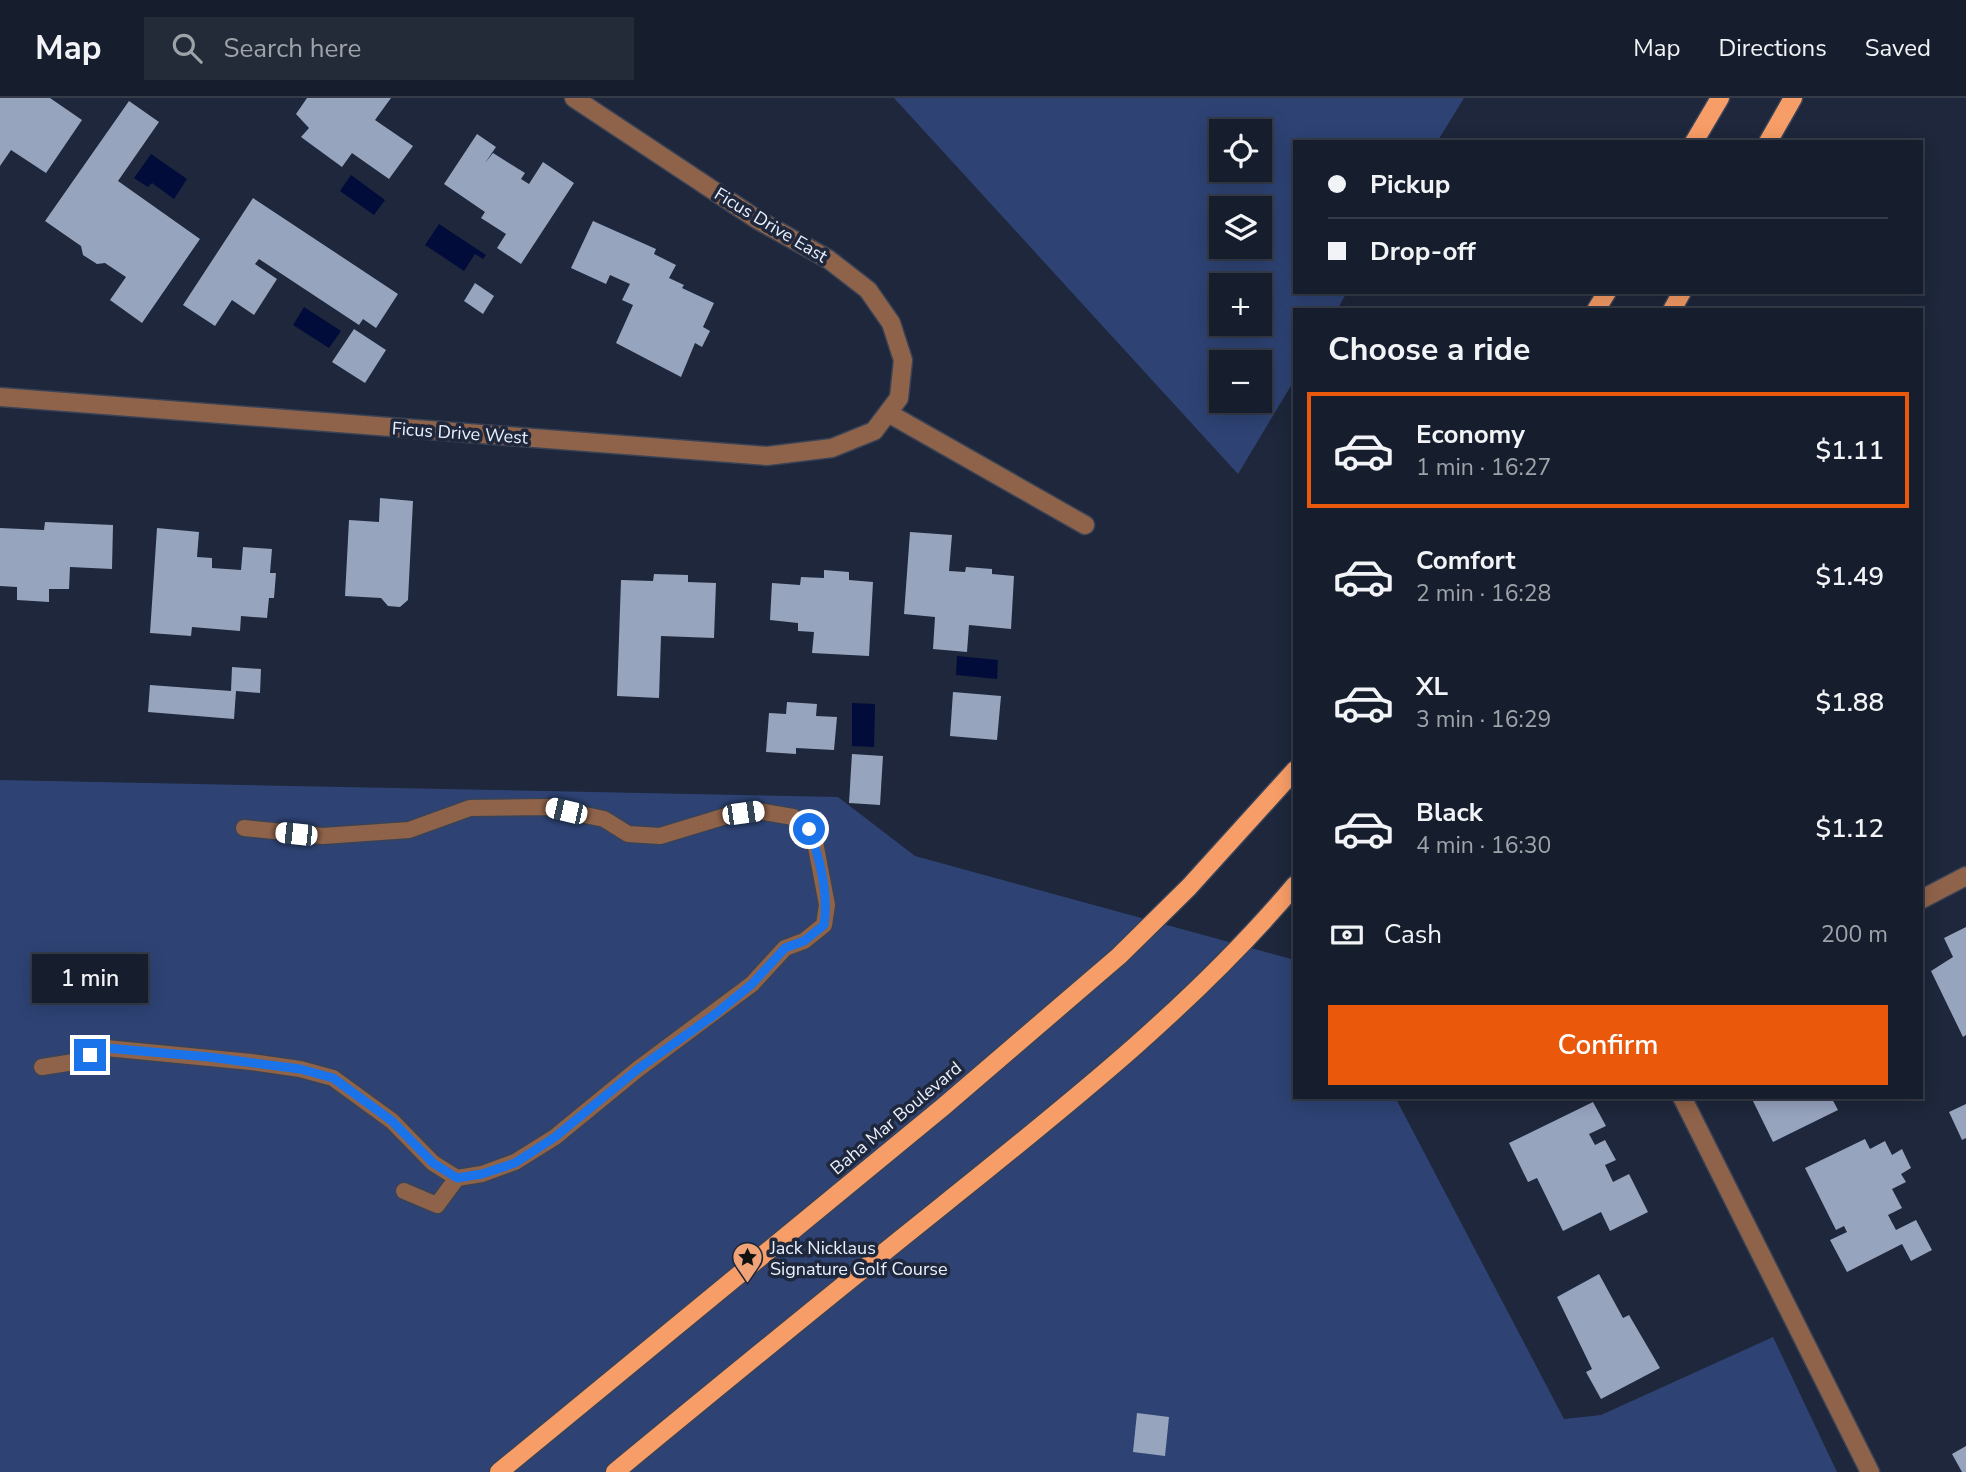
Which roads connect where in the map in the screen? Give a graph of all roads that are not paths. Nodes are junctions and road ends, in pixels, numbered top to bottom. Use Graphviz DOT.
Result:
graph roads {
  1 [pos="574,98"];
  2 [pos="1720,98"];
  3 [pos="1793,98"];
  4 [pos="1696,140"];
  5 [pos="1769,140"];
  6 [pos="0,397"];
  7 [pos="899,398"];
  8 [pos="888,413"];
  9 [pos="1085,525"];
  10 [pos="1293,772"];
  11 [pos="244,828"];
  12 [pos="1966,876"];
  13 [pos="1293,887"];
  14 [pos="1923,898"];
  15 [pos="42,1067"];
  16 [pos="1683,1099"];
  17 [pos="457,1178"];
  18 [pos="404,1191"];
  19 [pos="499,1472"];
  20 [pos="615,1472"];
  21 [pos="1870,1472"];
  1 -- 7 [label="street, Ficus Drive East"];
  2 -- 4 [label="main road"];
  3 -- 5 [label="main road"];
  6 -- 8 [label="street, Ficus Drive West"];
  7 -- 8 [label="street, Ficus Drive West"];
  8 -- 9 [label="street"];
  10 -- 19 [label="main road, Baha Mar Boulevard"];
  11 -- 17 [label="lane"];
  12 -- 14 [label="street"];
  13 -- 20 [label="main road"];
  15 -- 17 [label="lane"];
  16 -- 21 [label="street"];
  17 -- 18 [label="lane"];
}
